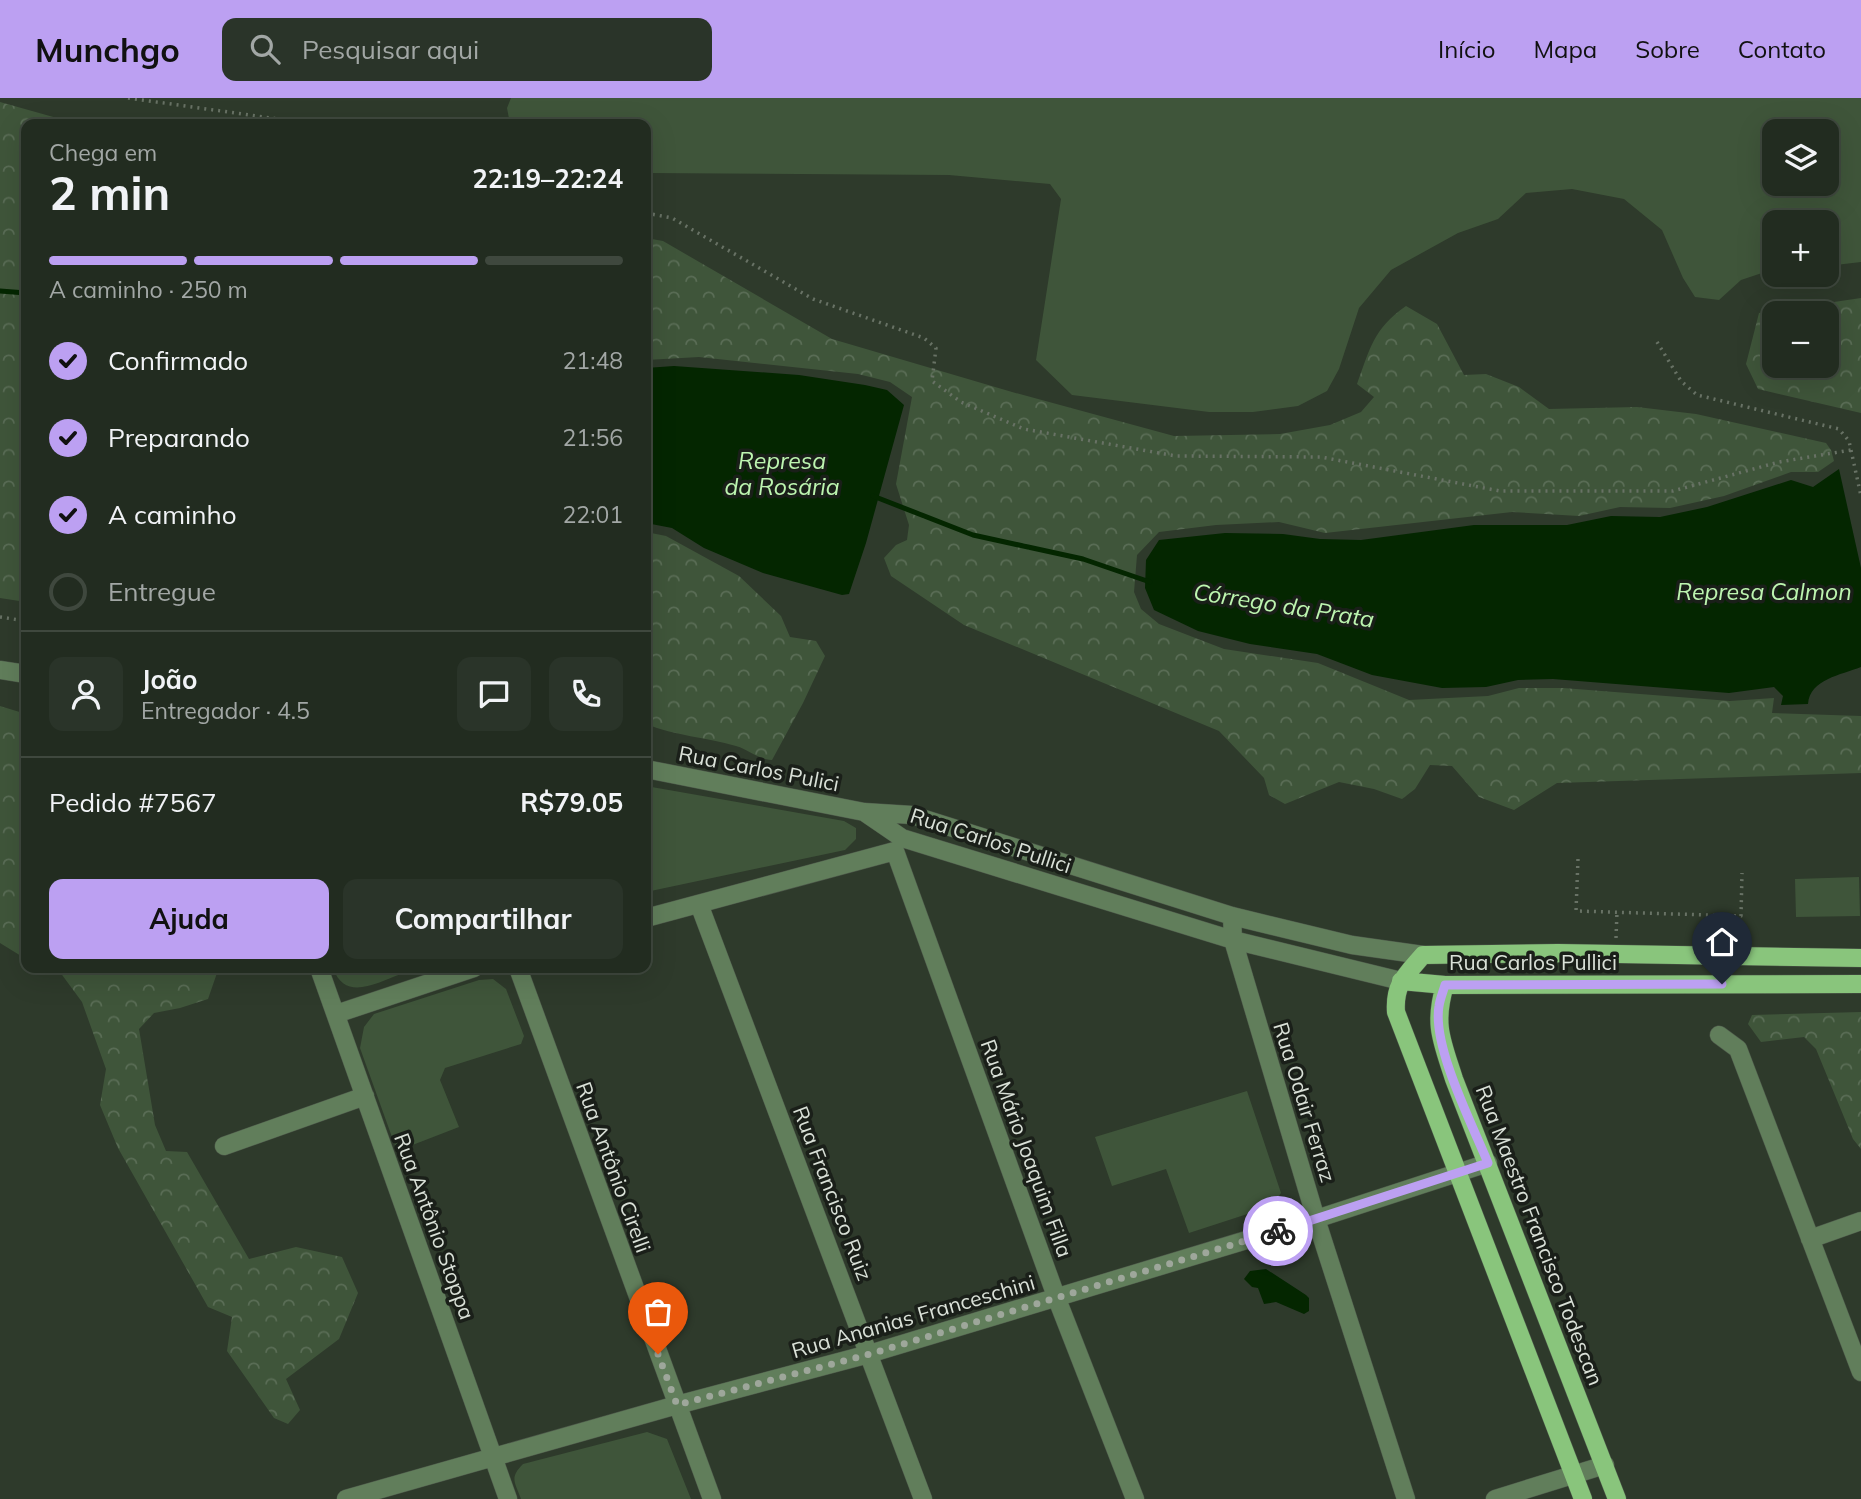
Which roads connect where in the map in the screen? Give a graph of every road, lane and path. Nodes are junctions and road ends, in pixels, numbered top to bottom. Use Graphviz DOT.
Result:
graph roads {
  1 [pos="128,98"];
  2 [pos="278,119"];
  3 [pos="651,214"];
  4 [pos="1657,342"];
  5 [pos="1851,450"];
  6 [pos="1861,496"];
  7 [pos="0,617"];
  8 [pos="21,620"];
  9 [pos="0,670"];
  10 [pos="21,673"];
  11 [pos="651,770"];
  12 [pos="864,812"];
  13 [pos="912,815"];
  14 [pos="899,845"];
  15 [pos="1578,859"];
  16 [pos="1742,873"];
  17 [pos="699,904"];
  18 [pos="1617,912"];
  19 [pos="1712,915"];
  20 [pos="1232,916"];
  21 [pos="651,917"];
  22 [pos="1233,940"];
  23 [pos="1615,954"];
  24 [pos="1423,955"];
  25 [pos="1710,956"];
  26 [pos="1861,958"];
  27 [pos="321,973"];
  28 [pos="459,973"];
  29 [pos="520,973"];
  30 [pos="1401,981"];
  31 [pos="1861,984"];
  32 [pos="1445,985"];
  33 [pos="336,1014"];
  34 [pos="1719,1035"];
  35 [pos="365,1096"];
  36 [pos="224,1146"];
  37 [pos="1488,1163"];
  38 [pos="1458,1174"];
  39 [pos="1316,1219"];
  40 [pos="1861,1221"];
  41 [pos="1810,1239"];
  42 [pos="1057,1299"];
  43 [pos="870,1354"];
  44 [pos="1861,1372"];
  45 [pos="677,1405"];
  46 [pos="493,1458"];
  47 [pos="1605,1465"];
  48 [pos="1574,1475"];
  49 [pos="346,1499"];
  50 [pos="508,1499"];
  51 [pos="712,1499"];
  52 [pos="923,1499"];
  53 [pos="1135,1499"];
  54 [pos="1406,1499"];
  55 [pos="1495,1499"];
  56 [pos="1583,1499"];
  57 [pos="1618,1499"];
  1 -- 2 [label="path"];
  3 -- 5 [label="path"];
  4 -- 5 [label="path"];
  5 -- 6 [label="path"];
  7 -- 8 [label="path"];
  9 -- 10 [label="street"];
  11 -- 12 [label="street, Rua Carlos Pulici"];
  12 -- 13 [label="street, Rua Carlos Pullici"];
  12 -- 14 [label="street, Rua Carlos Pullici"];
  13 -- 14 [label="street"];
  13 -- 20 [label="street, Rua Carlos Pullici"];
  14 -- 17 [label="street"];
  14 -- 22 [label="street, Rua Carlos Pullici"];
  14 -- 42 [label="street, Rua Mário Joaquim Filla"];
  15 -- 18 [label="path"];
  16 -- 19 [label="path"];
  17 -- 21 [label="street"];
  17 -- 43 [label="street, Rua Francisco Ruiz"];
  18 -- 19 [label="path"];
  18 -- 23 [label="path"];
  19 -- 25 [label="path"];
  20 -- 22 [label="street, Rua Odair Ferraz"];
  20 -- 24 [label="street, Rua Carlos Pullici"];
  22 -- 30 [label="street, Rua Carlos Pullici"];
  22 -- 39 [label="street, Rua Odair Ferraz"];
  23 -- 24 [label="main road, Rua Carlos Pullici"];
  23 -- 25 [label="main road, Rua Carlos Pullici"];
  24 -- 30 [label="main road"];
  25 -- 26 [label="main road, Rua Carlos Pullici"];
  27 -- 33 [label="street, Rua Antônio Stoppa"];
  28 -- 33 [label="street"];
  29 -- 45 [label="street, Rua Antônio Cirelli"];
  30 -- 32 [label="main road, Rua Carlos Pullici"];
  30 -- 38 [label="main road"];
  31 -- 32 [label="main road, Rua Carlos Pullici"];
  32 -- 37 [label="main road, Rua Maestro Francisco Todescan"];
  33 -- 35 [label="street, Rua Antônio Stoppa"];
  34 -- 41 [label="street"];
  35 -- 36 [label="street"];
  35 -- 46 [label="street, Rua Antônio Stoppa"];
  37 -- 38 [label="street, Rua Ananias Franceschini"];
  37 -- 47 [label="main road, Rua Maestro Francisco Todescan"];
  38 -- 39 [label="street, Rua Ananias Franceschini"];
  38 -- 48 [label="main road"];
  39 -- 42 [label="street, Rua Ananias Franceschini"];
  39 -- 54 [label="street, Rua Odair Ferraz"];
  40 -- 41 [label="street"];
  41 -- 44 [label="street"];
  42 -- 43 [label="street, Rua Ananias Franceschini"];
  42 -- 53 [label="street, Rua Mário Joaquim Filla"];
  43 -- 45 [label="street, Rua Ananias Franceschini"];
  43 -- 52 [label="street, Rua Francisco Ruiz"];
  45 -- 46 [label="street, Rua Ananias Franceschini"];
  45 -- 51 [label="street, Rua Antônio Cirelli"];
  46 -- 49 [label="street, Rua Ananias Franceschini"];
  46 -- 50 [label="street, Rua Antônio Stoppa"];
  47 -- 48 [label="street"];
  47 -- 57 [label="main road, Rua Maestro Francisco Todescan"];
  48 -- 55 [label="street"];
  48 -- 56 [label="main road"];
}
